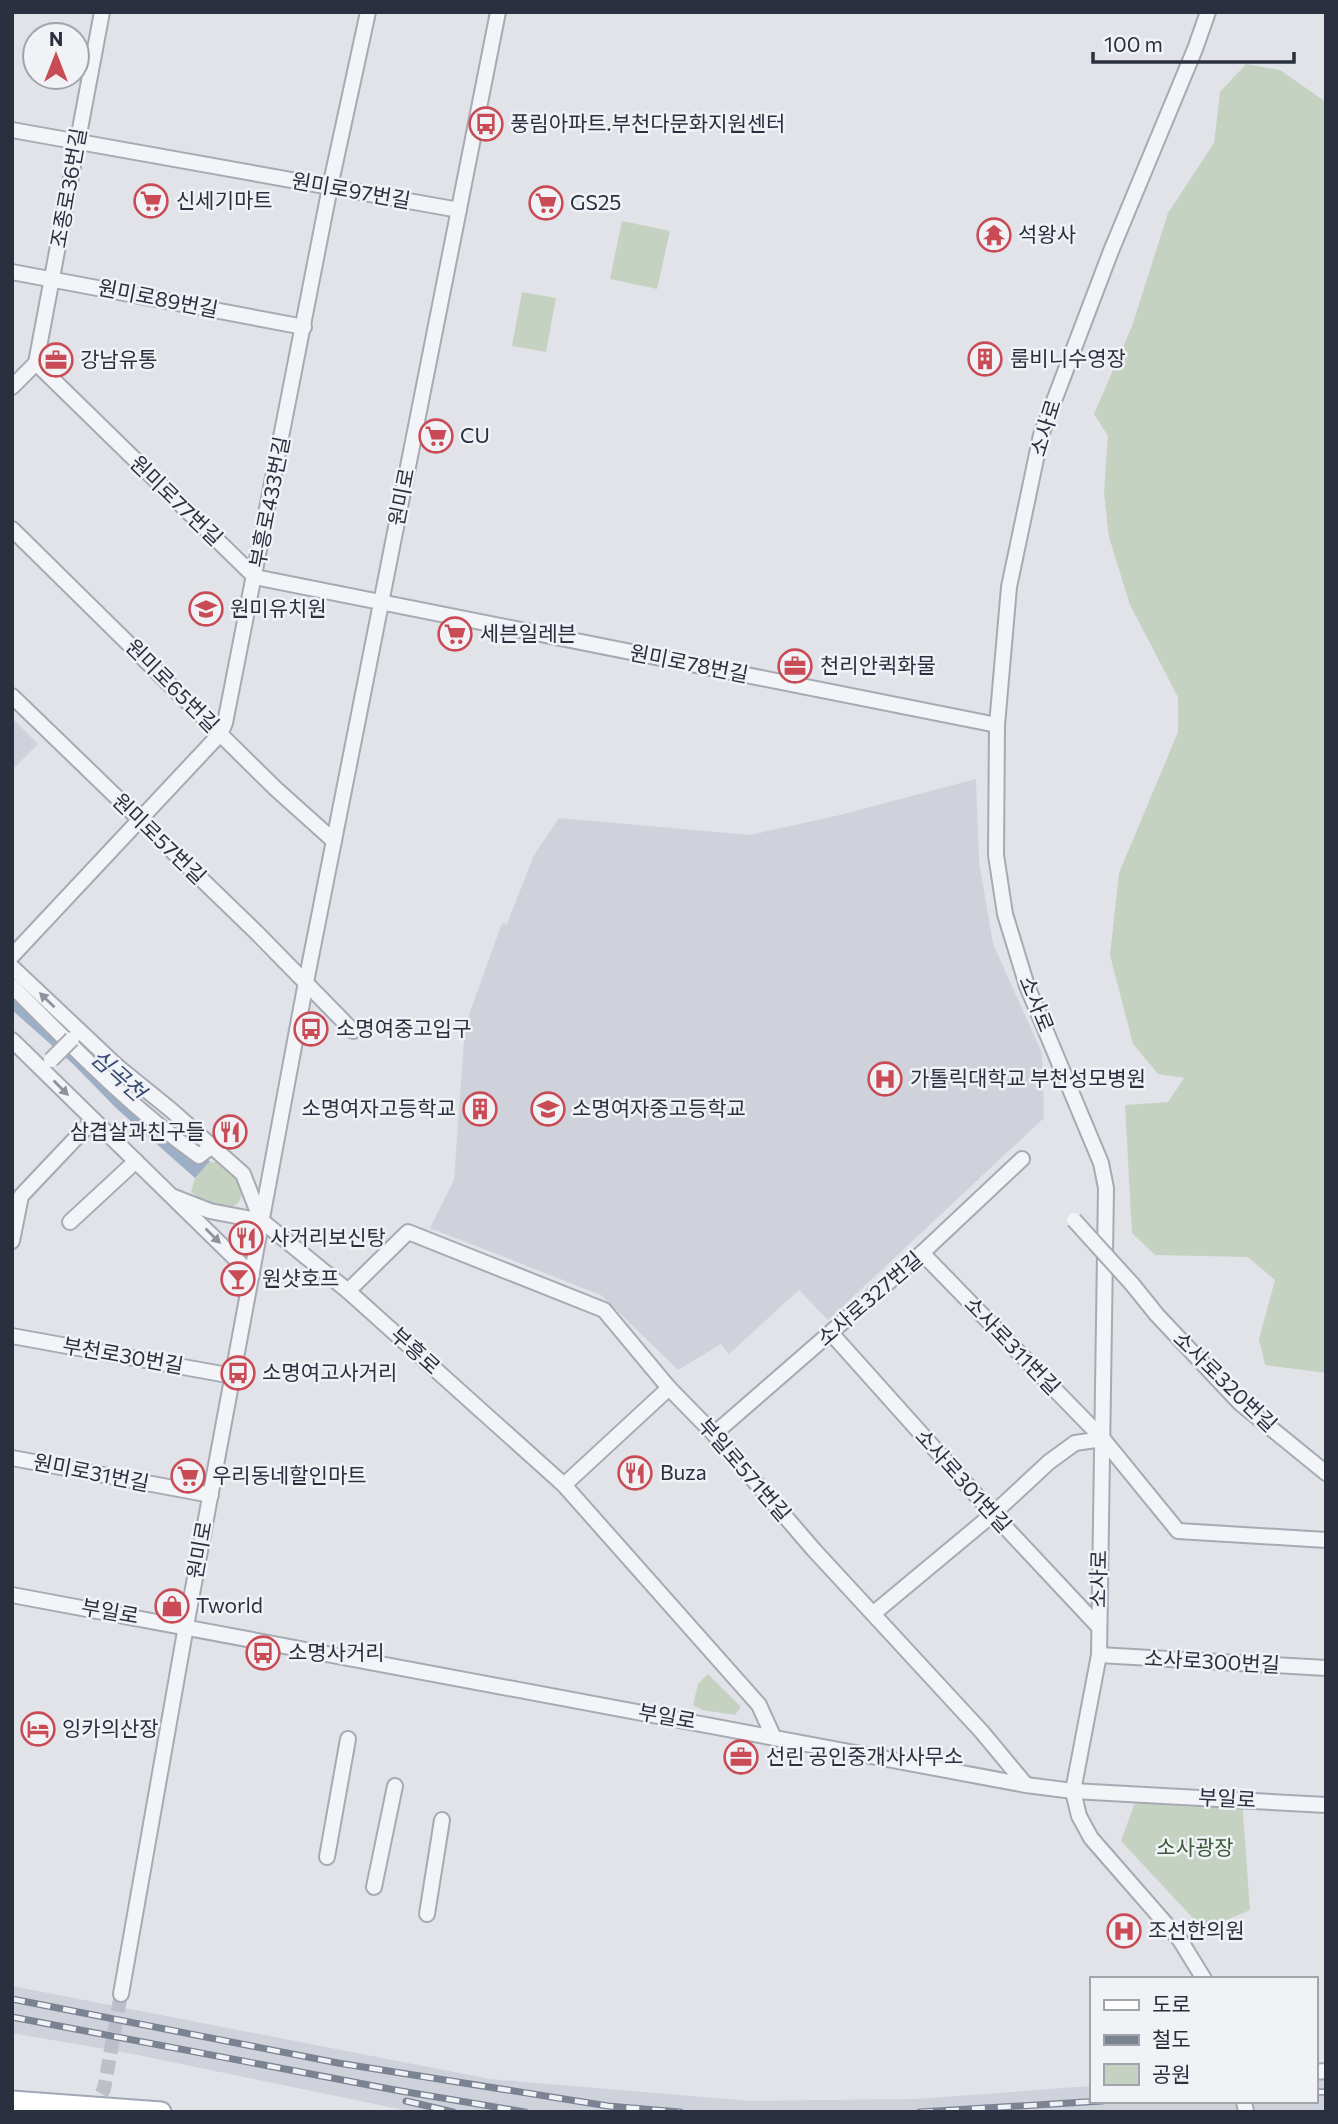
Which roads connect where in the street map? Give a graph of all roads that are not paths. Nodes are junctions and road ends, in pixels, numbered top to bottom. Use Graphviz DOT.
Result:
graph roads {
  1 [pos="102,12"];
  2 [pos="368,12"];
  3 [pos="498,12"];
  4 [pos="1208,12"];
  5 [pos="12,130"];
  6 [pos="77,142"];
  7 [pos="330,187"];
  8 [pos="459,210"];
  9 [pos="12,272"];
  10 [pos="53,279"];
  11 [pos="304,327"];
  12 [pos="36,363"];
  13 [pos="12,387"];
  14 [pos="12,529"];
  15 [pos="255,578"];
  16 [pos="381,603"];
  17 [pos="12,696"];
  18 [pos="997,725"];
  19 [pos="220,734"];
  20 [pos="141,821"];
  21 [pos="334,841"];
  22 [pos="12,956"];
  23 [pos="12,967"];
  24 [pos="306,982"];
  25 [pos="12,986"];
  26 [pos="353,1031"];
  27 [pos="76,1035"];
  28 [pos="12,1040"];
  29 [pos="47,1065"];
  30 [pos="93,1121"];
  31 [pos="207,1150"];
  32 [pos="1022,1160"];
  33 [pos="136,1161"];
  34 [pos="17,1192"];
  35 [pos="174,1197"];
  36 [pos="1074,1220"];
  37 [pos="70,1222"];
  38 [pos="261,1222"];
  39 [pos="13,1237"];
  40 [pos="922,1253"];
  41 [pos="251,1275"];
  42 [pos="348,1291"];
  43 [pos="831,1333"];
  44 [pos="12,1336"];
  45 [pos="233,1376"];
  46 [pos="669,1388"];
  47 [pos="714,1434"];
  48 [pos="1102,1439"];
  49 [pos="12,1458"];
  50 [pos="1326,1473"];
  51 [pos="565,1485"];
  52 [pos="211,1495"];
  53 [pos="993,1514"];
  54 [pos="1326,1540"];
  55 [pos="12,1595"];
  56 [pos="874,1613"];
  57 [pos="186,1626"];
  58 [pos="1098,1626"];
  59 [pos="1099,1654"];
  60 [pos="1326,1668"];
  61 [pos="773,1736"];
  62 [pos="348,1740"];
  63 [pos="1026,1784"];
  64 [pos="395,1786"];
  65 [pos="1073,1791"];
  66 [pos="1326,1805"];
  67 [pos="442,1821"];
  68 [pos="327,1857"];
  69 [pos="374,1887"];
  70 [pos="427,1914"];
  71 [pos="1203,1977"];
  72 [pos="121,1994"];
  73 [pos="12,2101"];
  74 [pos="161,2112"];
  1 -- 6 [label="street, 조종로36번길"];
  2 -- 7 [label="street, 부흥로433번길"];
  3 -- 8 [label="street, 원미로"];
  4 -- 18 [label="street, 소사로"];
  5 -- 6 [label="street, 원미로97번길"];
  6 -- 7 [label="street, 원미로97번길"];
  6 -- 10 [label="street, 조종로36번길"];
  7 -- 8 [label="street, 원미로97번길"];
  7 -- 11 [label="street, 부흥로433번길"];
  8 -- 16 [label="street, 원미로"];
  9 -- 10 [label="street, 원미로89번길"];
  10 -- 11 [label="street, 원미로89번길"];
  10 -- 12 [label="street, 조종로36번길"];
  11 -- 15 [label="street, 부흥로433번길"];
  12 -- 13 [label="street"];
  12 -- 15 [label="street, 원미로77번길"];
  14 -- 19 [label="street, 원미로65번길"];
  15 -- 16 [label="street"];
  15 -- 19 [label="street, 부흥로433번길"];
  16 -- 18 [label="street, 원미로78번길"];
  16 -- 21 [label="street, 원미로"];
  17 -- 20 [label="street, 원미로57번길"];
  18 -- 48 [label="street, 소사로"];
  19 -- 20 [label="street, 부흥로433번길"];
  19 -- 21 [label="street, 원미로65번길"];
  20 -- 22 [label="street, 부흥로433번길"];
  20 -- 24 [label="street, 원미로57번길"];
  21 -- 24 [label="street, 원미로"];
  27 -- 23 [label="street, one-way"];
  24 -- 26 [label="street"];
  24 -- 38 [label="street, 원미로"];
  25 -- 31 [label="street"];
  27 -- 29 [label="street, bridge"];
  27 -- 38 [label="street"];
  28 -- 29 [label="street, 부흥로"];
  29 -- 30 [label="street, 부흥로, one-way"];
  30 -- 33 [label="street, 부흥로"];
  30 -- 34 [label="street"];
  32 -- 40 [label="street, 소사로327번길"];
  33 -- 35 [label="street, 부흥로"];
  33 -- 37 [label="street"];
  34 -- 39 [label="street"];
  35 -- 38 [label="street, 부흥로"];
  35 -- 41 [label="street, 부흥로, one-way"];
  36 -- 50 [label="street, 소사로320번길, bridge"];
  38 -- 41 [label="street, 원미로"];
  38 -- 42 [label="street, 부흥로"];
  40 -- 43 [label="street, 소사로327번길"];
  40 -- 48 [label="street, 소사로311번길"];
  41 -- 45 [label="street, 원미로"];
  42 -- 46 [label="street, 부일로571번길"];
  42 -- 51 [label="street, 부흥로"];
  43 -- 47 [label="street, 소사로327번길"];
  43 -- 53 [label="street, 소사로301번길"];
  44 -- 45 [label="street, 부천로30번길"];
  45 -- 52 [label="street, 원미로"];
  46 -- 47 [label="street, 부일로571번길"];
  46 -- 51 [label="street"];
  47 -- 56 [label="street, 부일로571번길"];
  48 -- 53 [label="street"];
  48 -- 54 [label="street, 소사로311번길"];
  48 -- 58 [label="street, 소사로"];
  49 -- 52 [label="street, 원미로31번길"];
  51 -- 61 [label="street, 부흥로"];
  52 -- 57 [label="street, 원미로"];
  53 -- 56 [label="street"];
  53 -- 58 [label="street, 소사로301번길"];
  55 -- 57 [label="street, 부일로"];
  56 -- 63 [label="street, 부일로571번길"];
  57 -- 61 [label="street, 부일로"];
  57 -- 72 [label="street, 원미로"];
  58 -- 59 [label="street, 소사로"];
  59 -- 60 [label="street, 소사로300번길"];
  59 -- 65 [label="street, 소사로"];
  61 -- 63 [label="street, 부일로"];
  62 -- 68 [label="street"];
  63 -- 65 [label="street, 부일로"];
  64 -- 69 [label="street"];
  65 -- 66 [label="street, 부일로"];
  65 -- 71 [label="street, 소사로"];
  67 -- 70 [label="street"];
  73 -- 74 [label="main road"];
}
